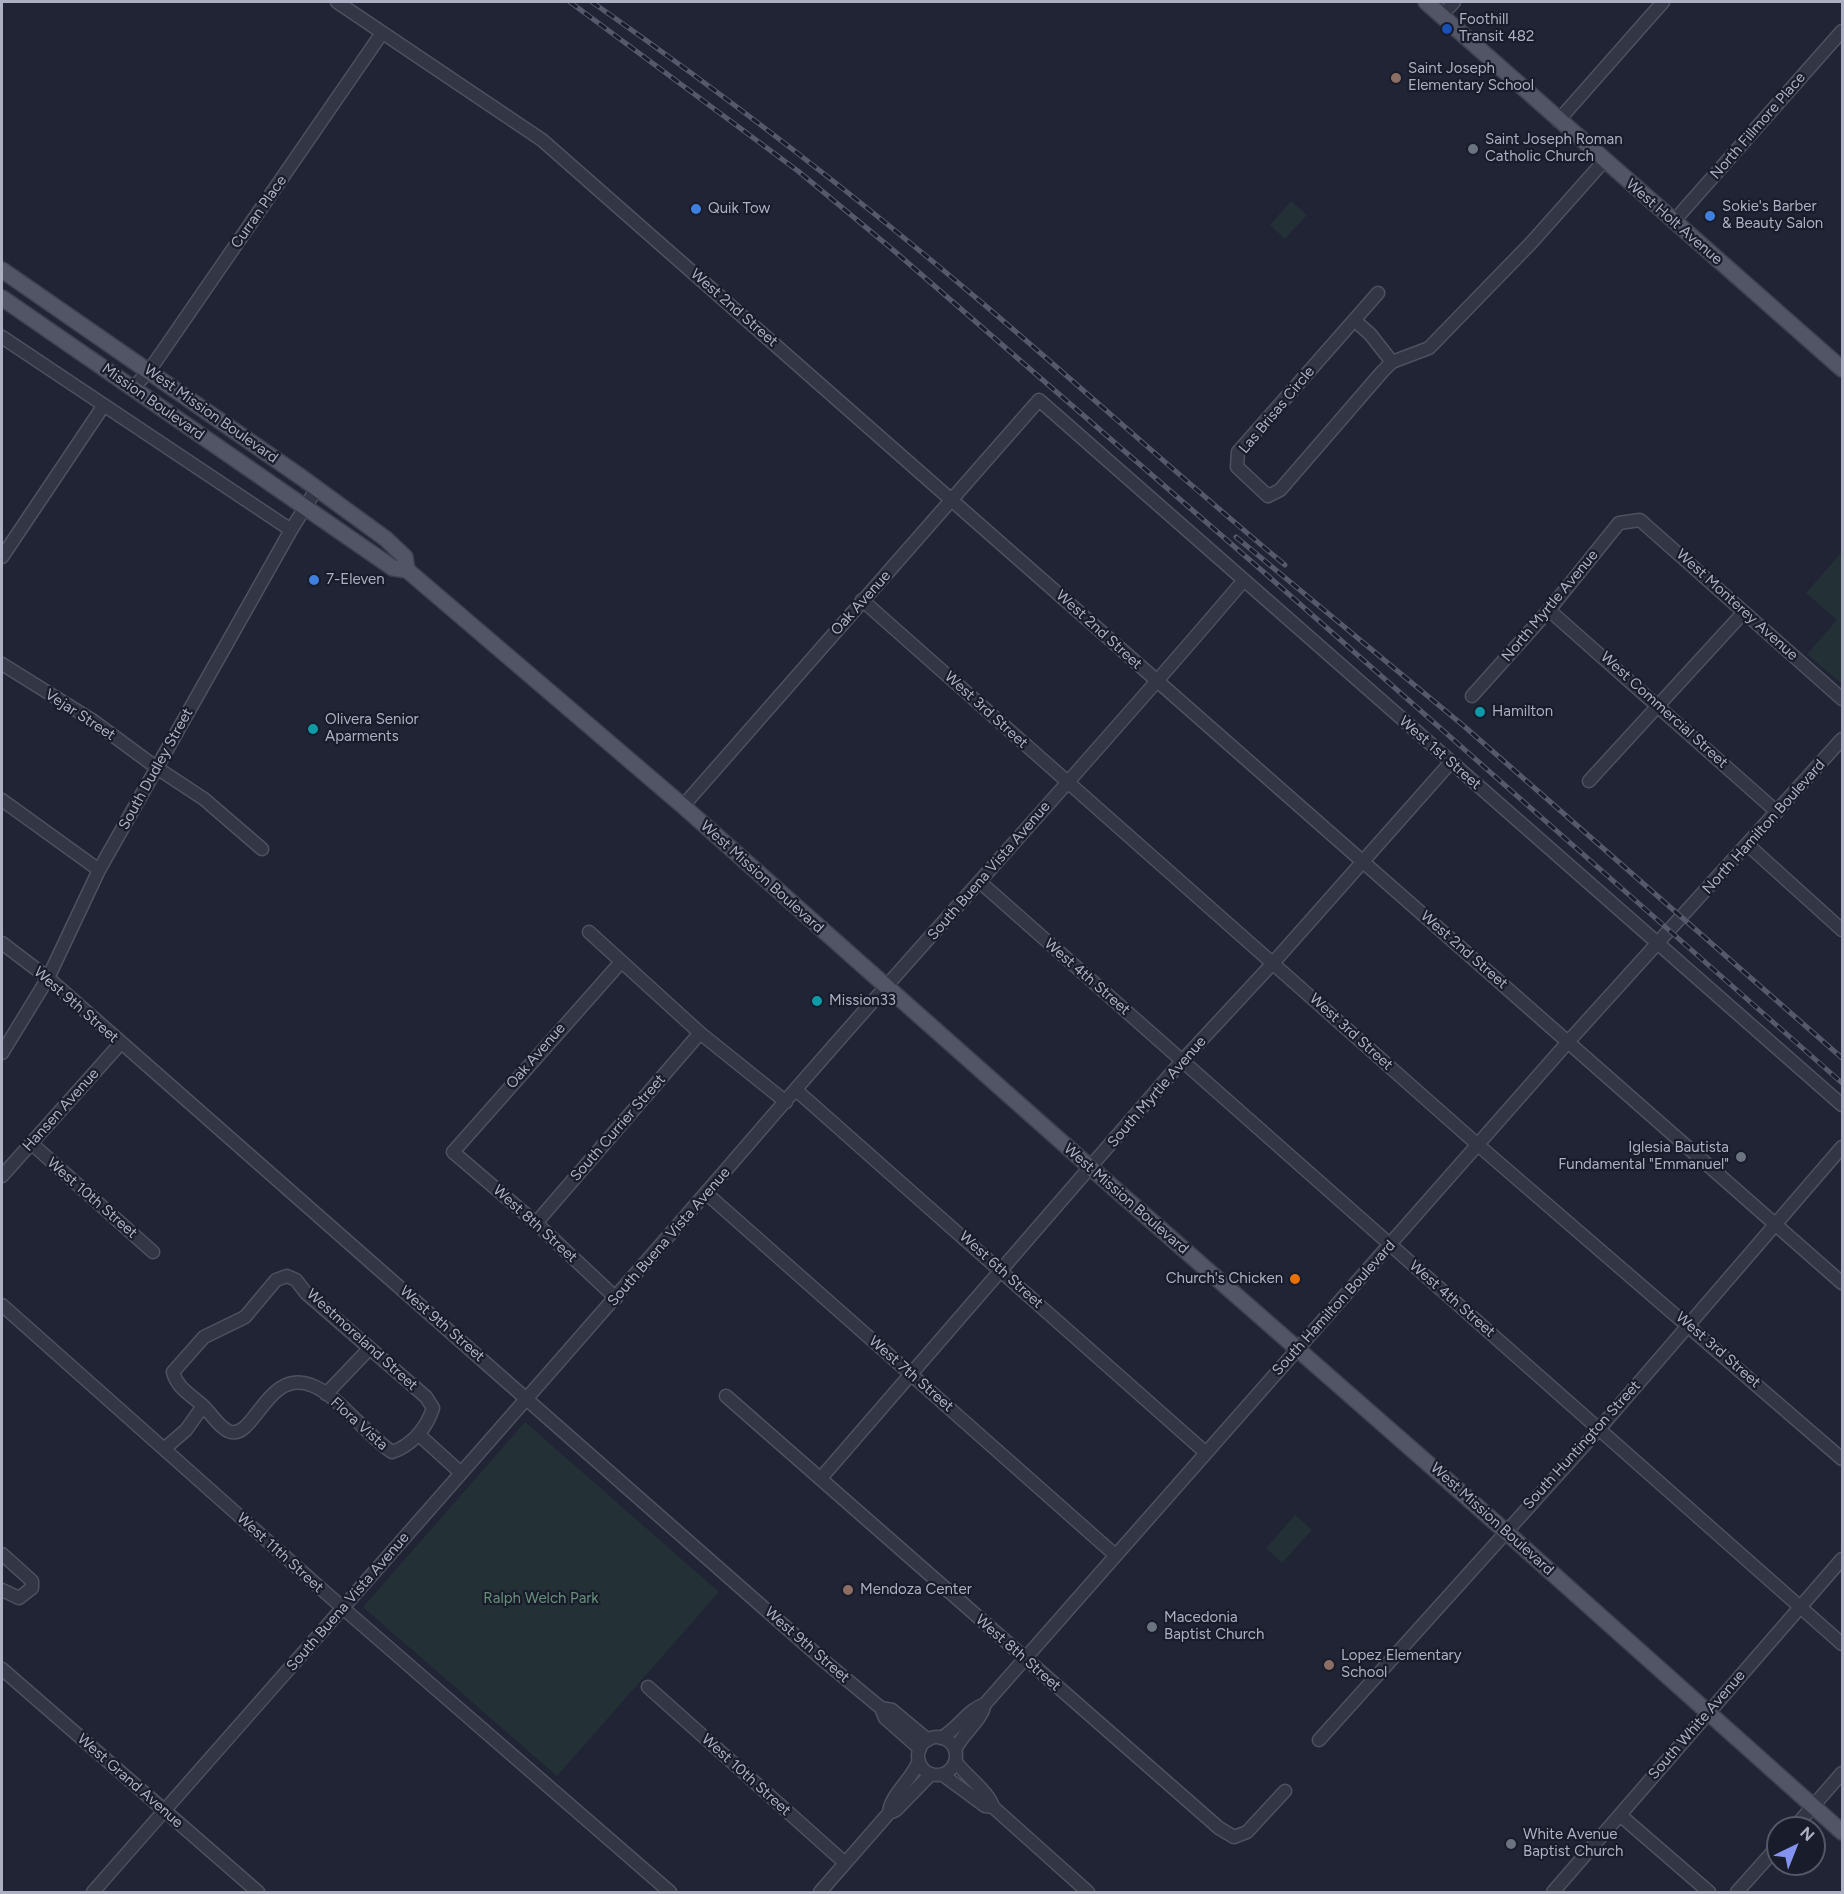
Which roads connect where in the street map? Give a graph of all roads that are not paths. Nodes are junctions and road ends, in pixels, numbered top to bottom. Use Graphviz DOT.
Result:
graph roads {
  1 [pos="337,2"];
  2 [pos="1426,2"];
  3 [pos="1454,2"];
  4 [pos="1663,2"];
  5 [pos="1442,15"];
  6 [pos="1842,31"];
  7 [pos="382,33"];
  8 [pos="1558,121"];
  9 [pos="1604,161"];
  10 [pos="1674,221"];
  11 [pos="2,270"];
  12 [pos="1378,293"];
  13 [pos="2,298"];
  14 [pos="1354,320"];
  15 [pos="2,337"];
  16 [pos="1392,362"];
  17 [pos="1842,369"];
  18 [pos="149,371"];
  19 [pos="133,388"];
  20 [pos="1039,400"];
  21 [pos="104,405"];
  22 [pos="317,488"];
  23 [pos="953,499"];
  24 [pos="305,507"];
  25 [pos="1629,520"];
  26 [pos="291,530"];
  27 [pos="2,557"];
  28 [pos="407,570"];
  29 [pos="1244,580"];
  30 [pos="862,600"];
  31 [pos="1549,610"];
  32 [pos="1744,612"];
  33 [pos="2,664"];
  34 [pos="1157,682"];
  35 [pos="1472,696"];
  36 [pos="1842,699"];
  37 [pos="1660,706"];
  38 [pos="1842,740"];
  39 [pos="1450,762"];
  40 [pos="157,768"];
  41 [pos="1067,782"];
  42 [pos="1589,782"];
  43 [pos="2,800"];
  44 [pos="683,806"];
  45 [pos="1777,812"];
  46 [pos="1748,845"];
  47 [pos="262,849"];
  48 [pos="1363,862"];
  49 [pos="99,870"];
  50 [pos="980,882"];
  51 [pos="1686,914"];
  52 [pos="1842,930"];
  53 [pos="589,932"];
  54 [pos="2,943"];
  55 [pos="1658,945"];
  56 [pos="621,962"];
  57 [pos="1274,963"];
  58 [pos="48,978"];
  59 [pos="887,988"];
  60 [pos="700,1033"];
  61 [pos="1568,1042"];
  62 [pos="120,1044"];
  63 [pos="2,1053"];
  64 [pos="1182,1060"];
  65 [pos="796,1090"];
  66 [pos="786,1102"];
  67 [pos="1842,1105"];
  68 [pos="31,1143"];
  69 [pos="1478,1145"];
  70 [pos="1842,1147"];
  71 [pos="453,1152"];
  72 [pos="1091,1168"];
  73 [pos="2,1176"];
  74 [pos="707,1194"];
  75 [pos="536,1223"];
  76 [pos="1775,1225"];
  77 [pos="1391,1245"];
  78 [pos="153,1252"];
  79 [pos="1002,1270"];
  80 [pos="1842,1283"];
  81 [pos="616,1298"];
  82 [pos="2,1305"];
  83 [pos="1688,1324"];
  84 [pos="369,1348"];
  85 [pos="1298,1348"];
  86 [pos="912,1374"];
  87 [pos="326,1394"];
  88 [pos="726,1396"];
  89 [pos="528,1399"];
  90 [pos="203,1406"];
  91 [pos="1599,1429"];
  92 [pos="418,1434"];
  93 [pos="164,1449"];
  94 [pos="1205,1452"];
  95 [pos="1842,1459"];
  96 [pos="460,1473"];
  97 [pos="821,1478"];
  98 [pos="1505,1531"];
  99 [pos="2,1554"];
  100 [pos="1114,1554"];
  101 [pos="1842,1559"];
  102 [pos="2,1590"];
  103 [pos="1800,1606"];
  104 [pos="344,1609"];
  105 [pos="1842,1644"];
  106 [pos="1025,1659"];
  107 [pos="2,1669"];
  108 [pos="648,1687"];
  109 [pos="985,1704"];
  110 [pos="1707,1712"];
  111 [pos="1319,1740"];
  112 [pos="927,1747"];
  113 [pos="955,1756"];
  114 [pos="1842,1773"];
  115 [pos="937,1774"];
  116 [pos="1285,1791"];
  117 [pos="1813,1806"];
  118 [pos="993,1807"];
  119 [pos="164,1810"];
  120 [pos="889,1813"];
  121 [pos="1620,1815"];
  122 [pos="1804,1816"];
  123 [pos="1842,1832"];
  124 [pos="1766,1860"];
  125 [pos="845,1863"];
  126 [pos="1076,1882"];
  127 [pos="1067,1892"];
  128 [pos="93,1893"];
  129 [pos="258,1893"];
  130 [pos="670,1893"];
  131 [pos="820,1893"];
  132 [pos="1088,1893"];
  133 [pos="1552,1893"];
  134 [pos="1709,1893"];
  135 [pos="1737,1893"];
  1 -- 7 [label="street, West 2nd Street"];
  2 -- 5 [label="main road, West Holt Avenue"];
  3 -- 5 [label="street"];
  4 -- 8 [label="street"];
  5 -- 8 [label="main road, West Holt Avenue"];
  6 -- 10 [label="street, North Fillmore Place"];
  7 -- 18 [label="street, Curran Place"];
  7 -- 23 [label="street, West 2nd Street"];
  8 -- 9 [label="main road, West Holt Avenue"];
  9 -- 10 [label="main road, West Holt Avenue"];
  9 -- 16 [label="street, Las Brisas Circle"];
  10 -- 17 [label="main road, West Holt Avenue"];
  11 -- 18 [label="main road, West Mission Boulevard"];
  12 -- 14 [label="street, Las Brisas Circle"];
  13 -- 19 [label="main road, Mission Boulevard"];
  14 -- 16 [label="street"];
  14 -- 16 [label="street, Las Brisas Circle"];
  15 -- 21 [label="street"];
  18 -- 19 [label="street, Curran Place"];
  18 -- 22 [label="main road, West Mission Boulevard"];
  19 -- 24 [label="main road, Mission Boulevard"];
  20 -- 23 [label="street, Oak Avenue"];
  20 -- 29 [label="street, West 1st Street"];
  21 -- 26 [label="street"];
  21 -- 27 [label="street"];
  22 -- 24 [label="street, South Dudley Street"];
  22 -- 28 [label="main road, West Mission Boulevard"];
  23 -- 30 [label="street, Oak Avenue"];
  23 -- 34 [label="street, West 2nd Street"];
  24 -- 26 [label="street, South Dudley Street"];
  24 -- 28 [label="main road, West Mission Boulevard"];
  25 -- 31 [label="street, North Myrtle Avenue"];
  25 -- 32 [label="street, West Monterey Avenue"];
  26 -- 40 [label="street, South Dudley Street"];
  28 -- 44 [label="main road, West Mission Boulevard"];
  29 -- 34 [label="street, South Buena Vista Avenue"];
  29 -- 39 [label="street, West 1st Street"];
  30 -- 41 [label="street, West 3rd Street"];
  30 -- 44 [label="street, Oak Avenue"];
  31 -- 35 [label="street, North Myrtle Avenue"];
  31 -- 37 [label="street, West Commercial Street"];
  32 -- 36 [label="street, West Monterey Avenue"];
  32 -- 37 [label="street"];
  33 -- 40 [label="street, Vejar Street"];
  34 -- 41 [label="street, South Buena Vista Avenue"];
  34 -- 48 [label="street, West 2nd Street"];
  37 -- 42 [label="street"];
  37 -- 45 [label="street, West Commercial Street"];
  38 -- 45 [label="street, North Hamilton Boulevard"];
  39 -- 48 [label="street, South Myrtle Avenue"];
  39 -- 55 [label="street, West 1st Street"];
  40 -- 47 [label="street, Vejar Street"];
  40 -- 49 [label="street, South Dudley Street"];
  41 -- 50 [label="street, South Buena Vista Avenue"];
  41 -- 57 [label="street, West 3rd Street"];
  43 -- 49 [label="street"];
  44 -- 59 [label="main road, West Mission Boulevard"];
  45 -- 46 [label="street, North Hamilton Boulevard"];
  46 -- 51 [label="street, North Hamilton Boulevard"];
  46 -- 52 [label="street"];
  48 -- 57 [label="street, South Myrtle Avenue"];
  48 -- 61 [label="street, West 2nd Street"];
  49 -- 58 [label="street, South Dudley Street"];
  50 -- 59 [label="street, South Buena Vista Avenue"];
  50 -- 64 [label="street, West 4th Street"];
  51 -- 55 [label="street, South Hamilton Boulevard"];
  53 -- 56 [label="street"];
  54 -- 58 [label="street, West 9th Street"];
  55 -- 61 [label="street, South Hamilton Boulevard"];
  55 -- 67 [label="street, West 1st Street"];
  56 -- 60 [label="street"];
  56 -- 71 [label="street, Oak Avenue"];
  57 -- 64 [label="street, South Myrtle Avenue"];
  57 -- 69 [label="street, West 3rd Street"];
  58 -- 62 [label="street, West 9th Street"];
  58 -- 63 [label="street, South Dudley Street"];
  59 -- 65 [label="street, South Buena Vista Avenue"];
  59 -- 72 [label="main road, West Mission Boulevard"];
  60 -- 66 [label="street"];
  60 -- 75 [label="street, South Currier Street"];
  61 -- 69 [label="street, South Hamilton Boulevard"];
  61 -- 76 [label="street, West 2nd Street"];
  62 -- 68 [label="street, Hansen Avenue"];
  62 -- 89 [label="street, West 9th Street"];
  64 -- 72 [label="street, South Myrtle Avenue"];
  64 -- 77 [label="street, West 4th Street"];
  65 -- 66 [label="street, South Buena Vista Avenue"];
  65 -- 79 [label="street, West 6th Street"];
  66 -- 74 [label="street, South Buena Vista Avenue"];
  68 -- 73 [label="street, Hansen Avenue"];
  68 -- 78 [label="street, West 10th Street"];
  69 -- 77 [label="street, South Hamilton Boulevard"];
  69 -- 83 [label="street, West 3rd Street"];
  70 -- 76 [label="street, South Huntington Street"];
  71 -- 75 [label="street, West 8th Street"];
  72 -- 79 [label="street, South Myrtle Avenue"];
  72 -- 85 [label="main road, West Mission Boulevard"];
  74 -- 81 [label="street, South Buena Vista Avenue"];
  74 -- 86 [label="street, West 7th Street"];
  75 -- 81 [label="street, West 8th Street"];
  76 -- 80 [label="street, West 2nd Street"];
  76 -- 83 [label="street, South Huntington Street"];
  77 -- 85 [label="street, South Hamilton Boulevard"];
  77 -- 91 [label="street, West 4th Street"];
  79 -- 86 [label="street, South Myrtle Avenue"];
  79 -- 94 [label="street, West 6th Street"];
  81 -- 89 [label="street, South Buena Vista Avenue"];
  82 -- 93 [label="street, West 11th Street"];
  83 -- 91 [label="street, South Huntington Street"];
  83 -- 95 [label="street, West 3rd Street"];
  84 -- 87 [label="street"];
  84 -- 90 [label="street, Westmoreland Street"];
  84 -- 92 [label="street, Westmoreland Street"];
  85 -- 94 [label="street, South Hamilton Boulevard"];
  85 -- 98 [label="main road, West Mission Boulevard"];
  86 -- 97 [label="street, South Myrtle Avenue"];
  86 -- 100 [label="street, West 7th Street"];
  87 -- 90 [label="street"];
  87 -- 92 [label="street, Flora Vista"];
  88 -- 97 [label="street, West 8th Street"];
  89 -- 96 [label="street, South Buena Vista Avenue"];
  89 -- 112 [label="street, West 9th Street"];
  90 -- 93 [label="street"];
  91 -- 98 [label="street, South Huntington Street"];
  91 -- 103 [label="street, West 4th Street"];
  92 -- 96 [label="street"];
  93 -- 104 [label="street, West 11th Street"];
  94 -- 100 [label="street, South Hamilton Boulevard"];
  96 -- 104 [label="street, South Buena Vista Avenue"];
  97 -- 106 [label="street, West 8th Street"];
  98 -- 110 [label="main road, West Mission Boulevard"];
  98 -- 111 [label="street, South Huntington Street"];
  99 -- 102 [label="street"];
  100 -- 106 [label="street, South Hamilton Boulevard"];
  101 -- 103 [label="street, South White Avenue"];
  103 -- 105 [label="street, West 4th Street"];
  103 -- 110 [label="street, South White Avenue"];
  104 -- 119 [label="street, South Buena Vista Avenue"];
  104 -- 130 [label="street, West 11th Street"];
  106 -- 109 [label="street, South Hamilton Boulevard"];
  106 -- 116 [label="street, West 8th Street"];
  107 -- 119 [label="street, West Grand Avenue"];
  108 -- 125 [label="street, West 10th Street"];
  109 -- 112 [label="street, South Hamilton Boulevard"];
  109 -- 113 [label="street, South Hamilton Boulevard"];
  110 -- 117 [label="main road, West Mission Boulevard"];
  110 -- 121 [label="street, South White Avenue"];
  112 -- 113 [label="street"];
  112 -- 115 [label="street"];
  112 -- 120 [label="street, South Hamilton Boulevard"];
  113 -- 115 [label="street, South Hamilton Boulevard"];
  113 -- 118 [label="street"];
  114 -- 117 [label="street"];
  115 -- 118 [label="street"];
  115 -- 120 [label="street, South Hamilton Boulevard"];
  117 -- 122 [label="street"];
  117 -- 123 [label="main road, West Mission Boulevard"];
  118 -- 126 [label="street"];
  119 -- 128 [label="street, South Buena Vista Avenue"];
  119 -- 129 [label="street, West Grand Avenue"];
  120 -- 125 [label="street, South Hamilton Boulevard"];
  121 -- 133 [label="street, South White Avenue"];
  121 -- 134 [label="street"];
  124 -- 135 [label="street"];
  125 -- 131 [label="street, South Hamilton Boulevard"];
  126 -- 127 [label="street"];
  126 -- 132 [label="street"];
}
